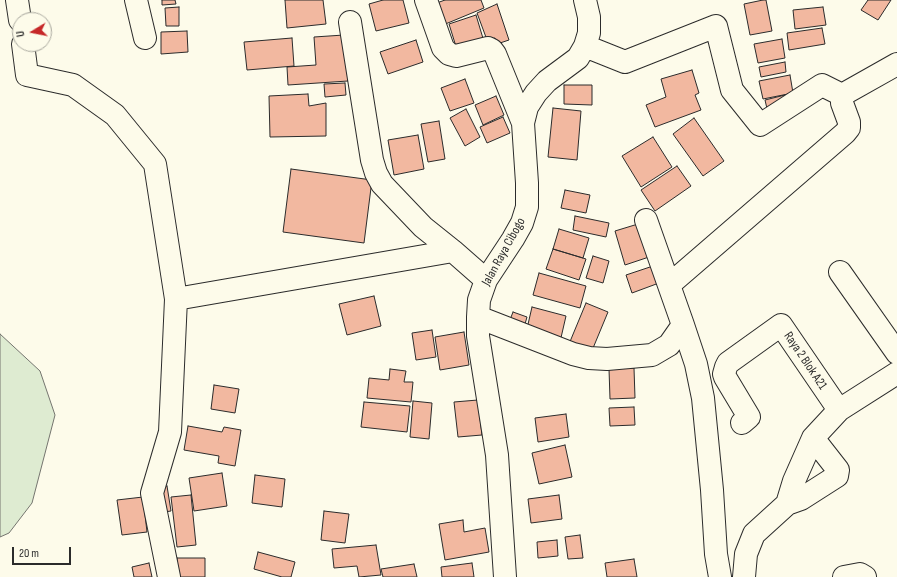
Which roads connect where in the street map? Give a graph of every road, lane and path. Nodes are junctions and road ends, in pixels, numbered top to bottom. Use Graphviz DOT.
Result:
graph roads {
  1 [pos="17,0"];
  2 [pos="136,0"];
  3 [pos="426,0"];
  4 [pos="585,0"];
  5 [pos="19,12"];
  6 [pos="350,22"];
  7 [pos="145,38"];
  8 [pos="585,46"];
  9 [pos="24,52"];
  10 [pos="897,64"];
  11 [pos="842,95"];
  12 [pos="523,123"];
  13 [pos="646,220"];
  14 [pos="453,251"];
  15 [pos="840,272"];
  16 [pos="486,280"];
  17 [pos="669,285"];
  18 [pos="176,299"];
  19 [pos="478,317"];
  20 [pos="683,325"];
  21 [pos="897,353"];
  22 [pos="897,374"];
  23 [pos="839,410"];
  24 [pos="742,423"];
  25 [pos="813,438"];
  26 [pos="787,504"];
  27 [pos="169,577"];
  28 [pos="505,577"];
  29 [pos="720,577"];
  30 [pos="744,577"];
  31 [pos="844,577"];
  32 [pos="865,577"];
  1 -- 5 [label="street"];
  2 -- 7 [label="street"];
  3 -- 12 [label="street"];
  4 -- 8 [label="street, Jalan Raya Cibogo"];
  6 -- 14 [label="street"];
  8 -- 11 [label="street"];
  8 -- 12 [label="street, Jalan Raya Cibogo"];
  9 -- 18 [label="street"];
  10 -- 11 [label="street"];
  11 -- 17 [label="street"];
  12 -- 16 [label="street, Jalan Raya Cibogo"];
  13 -- 17 [label="street"];
  14 -- 16 [label="street"];
  14 -- 18 [label="street"];
  15 -- 21 [label="street"];
  16 -- 19 [label="street, Jalan Raya Cibogo"];
  17 -- 20 [label="street"];
  18 -- 27 [label="street"];
  19 -- 20 [label="street"];
  19 -- 28 [label="street, Jalan Raya Cibogo"];
  20 -- 29 [label="street"];
  22 -- 23 [label="street"];
  23 -- 24 [label="street, Raya 2 Blok A21"];
  23 -- 25 [label="street"];
  25 -- 26 [label="street"];
  25 -- 26 [label="street"];
  26 -- 30 [label="street"];
  31 -- 32 [label="street"];
}
